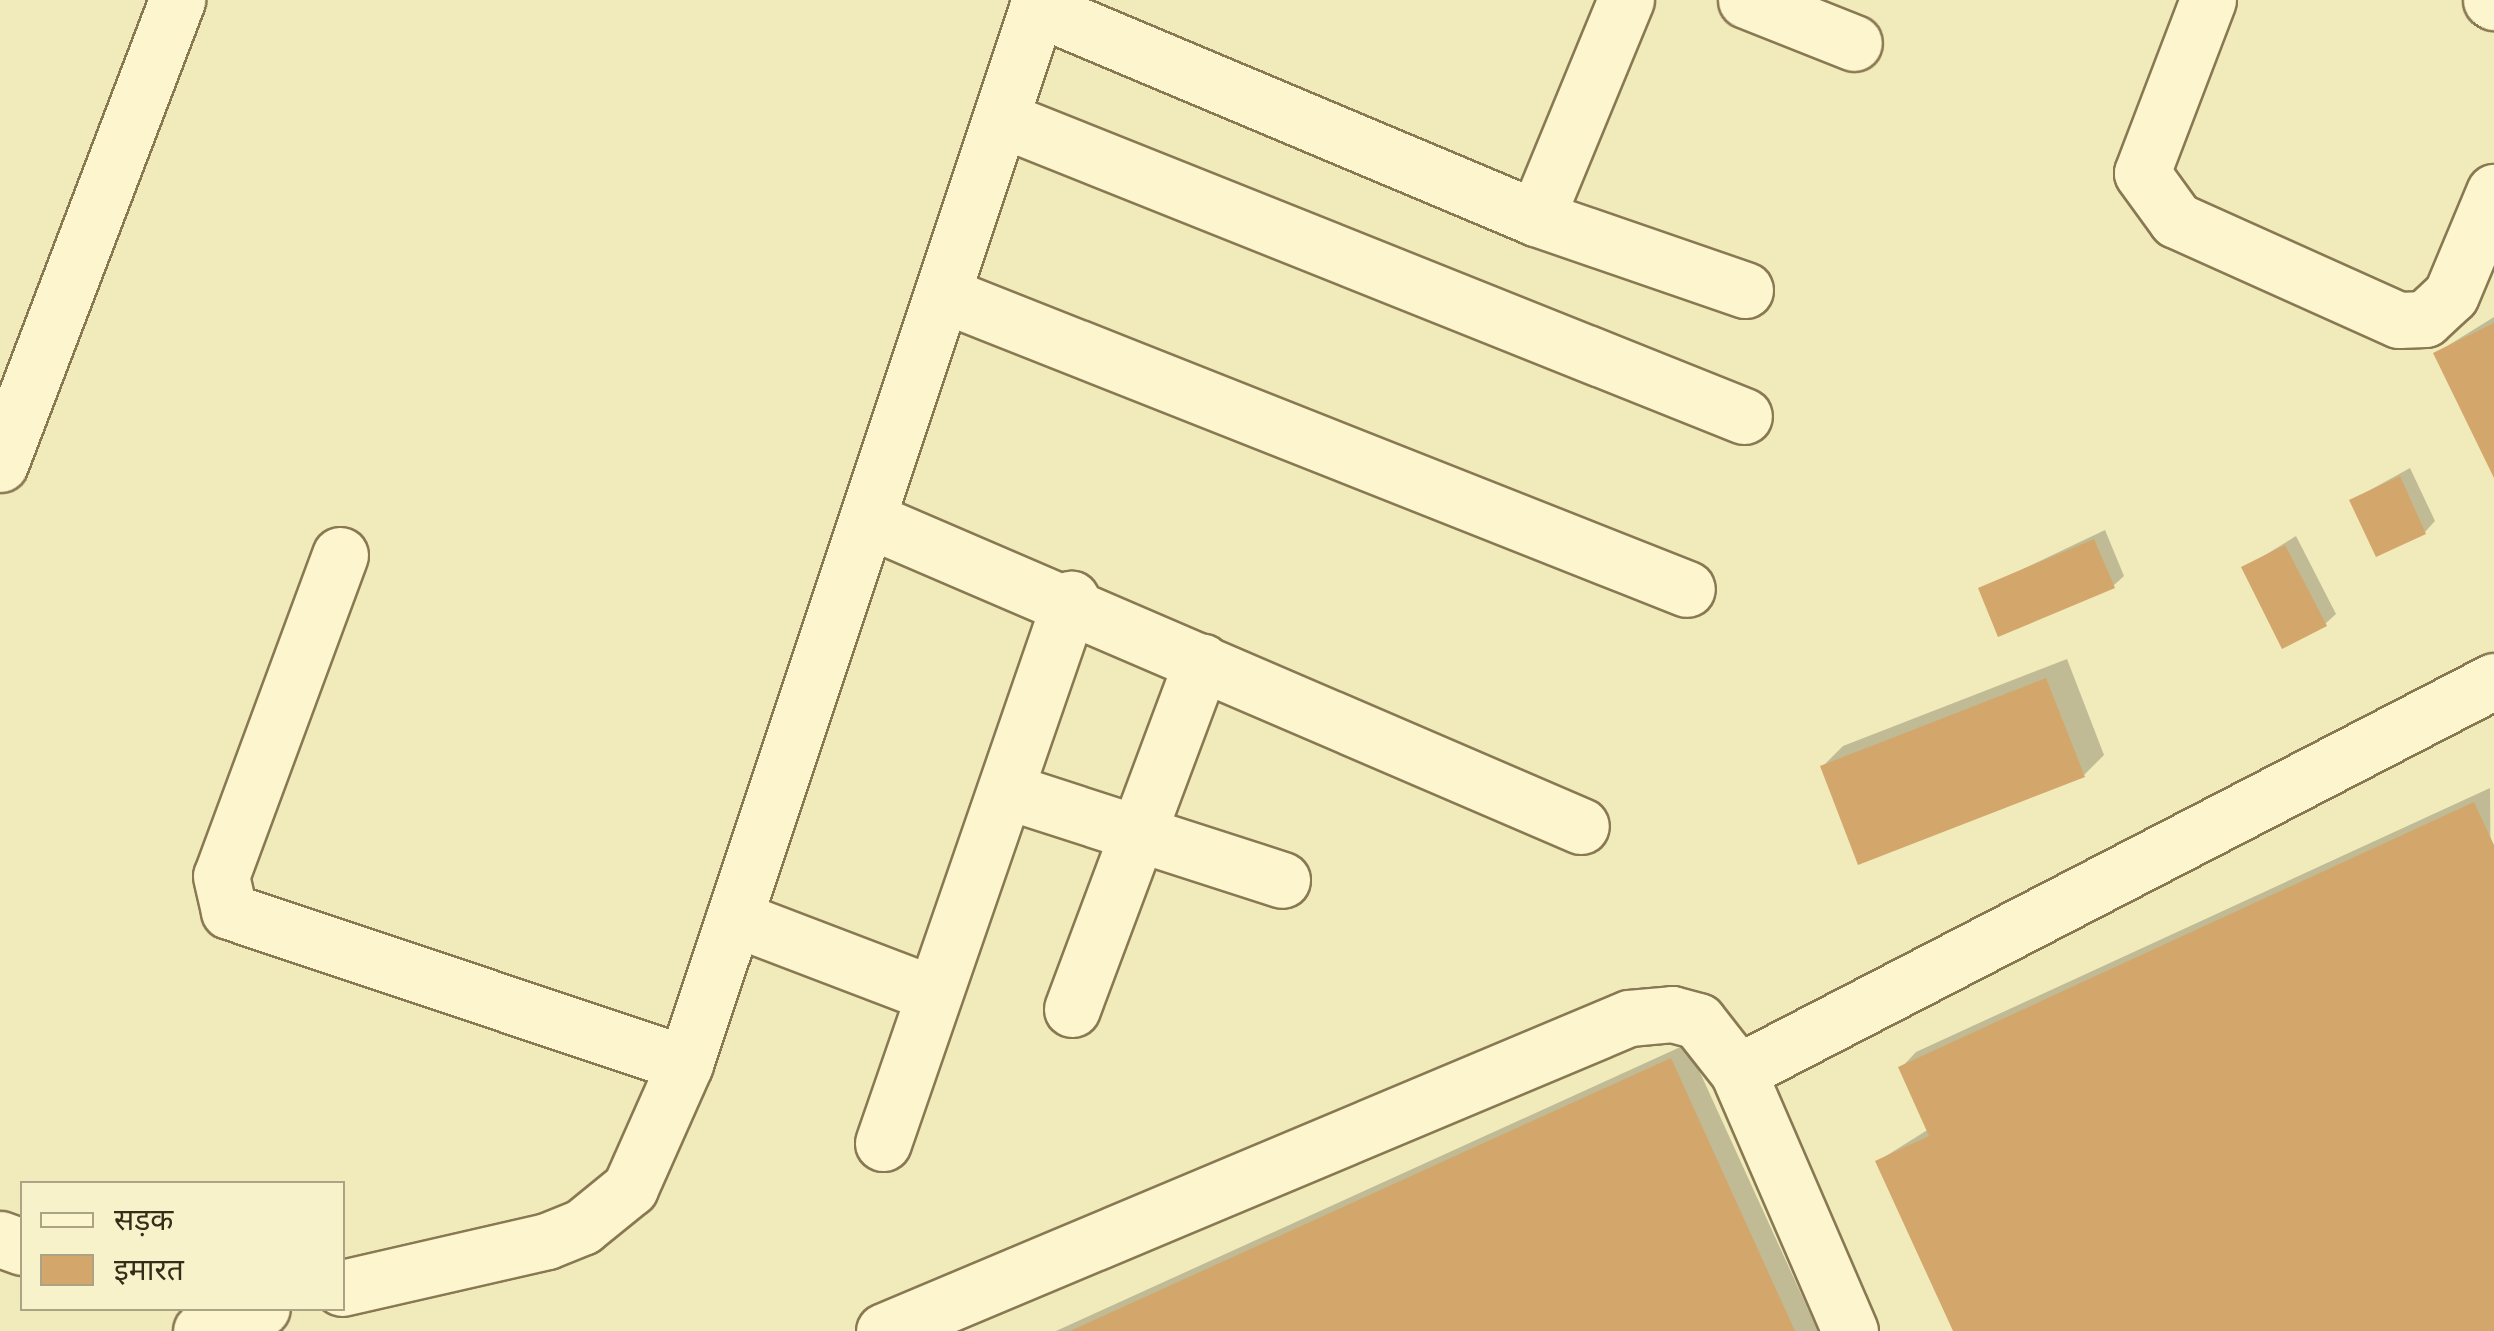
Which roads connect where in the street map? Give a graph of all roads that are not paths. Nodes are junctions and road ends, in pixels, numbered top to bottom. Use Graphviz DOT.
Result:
graph roads {
  1 [pos="177,0"];
  2 [pos="1626,0"];
  3 [pos="1746,0"];
  4 [pos="2208,0"];
  5 [pos="1039,4"];
  6 [pos="1854,43"];
  7 [pos="1001,119"];
  8 [pos="2494,192"];
  9 [pos="1536,218"];
  10 [pos="1745,290"];
  11 [pos="942,294"];
  12 [pos="1744,416"];
  13 [pos="0,464"];
  14 [pos="867,519"];
  15 [pos="340,554"];
  16 [pos="1687,590"];
  17 [pos="1070,600"];
  18 [pos="1202,662"];
  19 [pos="2494,681"];
  20 [pos="1007,791"];
  21 [pos="1581,826"];
  22 [pos="1132,834"];
  23 [pos="1282,880"];
  24 [pos="734,918"];
  25 [pos="930,993"];
  26 [pos="1072,1009"];
  27 [pos="685,1064"];
  28 [pos="1738,1072"];
  29 [pos="883,1143"];
  30 [pos="345,1287"];
  31 [pos="884,1331"];
  32 [pos="1850,1331"];
  1 -- 13 [label="street"];
  2 -- 9 [label="street"];
  3 -- 6 [label="street"];
  4 -- 8 [label="street"];
  5 -- 7 [label="street"];
  5 -- 9 [label="street"];
  7 -- 11 [label="street"];
  7 -- 12 [label="street"];
  9 -- 10 [label="street"];
  11 -- 14 [label="street"];
  11 -- 16 [label="street"];
  14 -- 17 [label="street"];
  14 -- 24 [label="street"];
  15 -- 27 [label="street"];
  17 -- 18 [label="street"];
  17 -- 20 [label="street"];
  18 -- 21 [label="street"];
  18 -- 22 [label="street"];
  19 -- 28 [label="street"];
  20 -- 22 [label="street"];
  20 -- 25 [label="street"];
  22 -- 23 [label="street"];
  22 -- 26 [label="street"];
  24 -- 25 [label="street"];
  24 -- 27 [label="street"];
  25 -- 29 [label="street"];
  27 -- 30 [label="street"];
  28 -- 31 [label="street"];
  28 -- 32 [label="street"];
}
